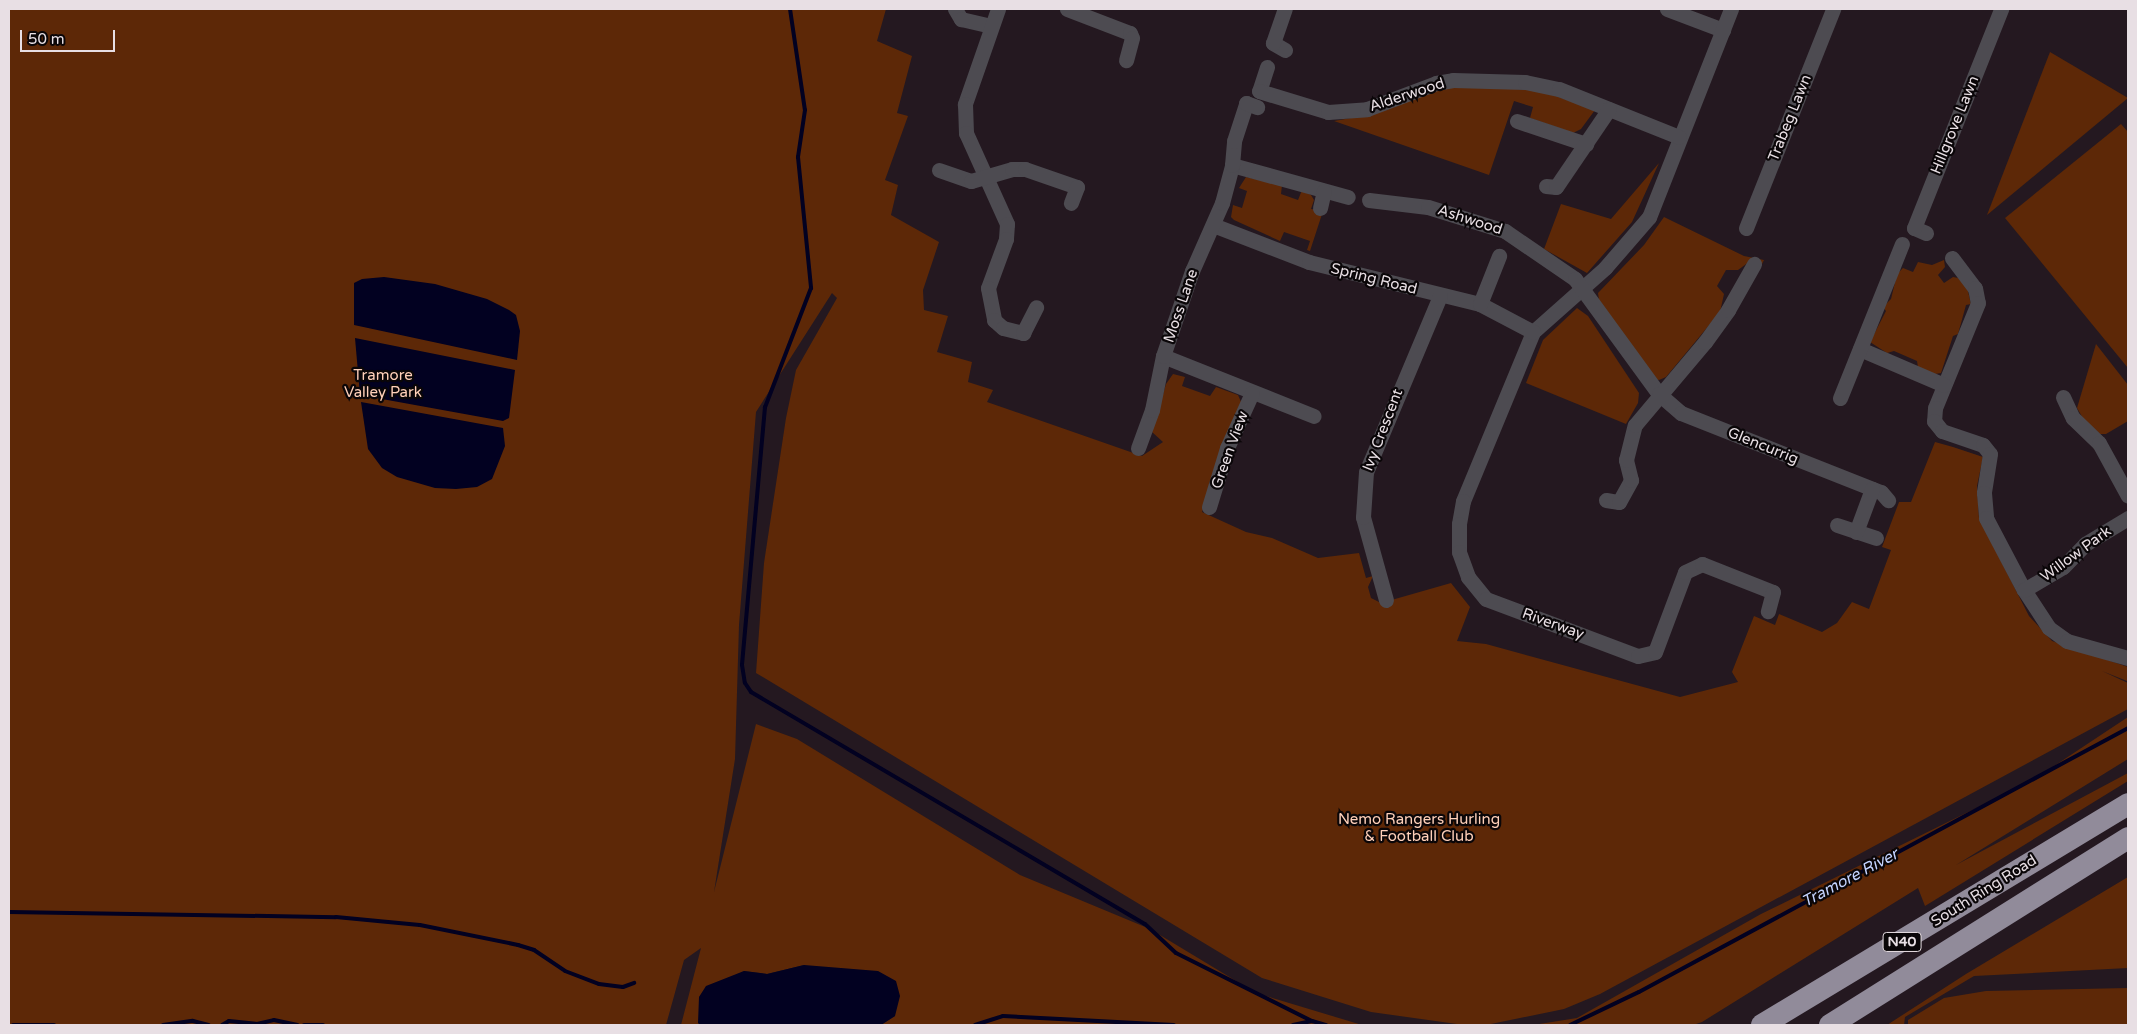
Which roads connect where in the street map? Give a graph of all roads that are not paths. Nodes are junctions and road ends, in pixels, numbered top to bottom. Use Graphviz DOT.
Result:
graph roads {
  1 [pos="955,9"];
  2 [pos="998,9"];
  3 [pos="1067,9"];
  4 [pos="1285,9"];
  5 [pos="1667,9"];
  6 [pos="1731,9"];
  7 [pos="1833,9"];
  8 [pos="2001,9"];
  9 [pos="991,26"];
  10 [pos="1723,30"];
  11 [pos="1285,50"];
  12 [pos="1126,60"];
  13 [pos="1267,67"];
  14 [pos="1257,107"];
  15 [pos="1609,109"];
  16 [pos="1516,122"];
  17 [pos="1680,137"];
  18 [pos="1586,144"];
  19 [pos="1232,165"];
  20 [pos="939,170"];
  21 [pos="985,177"];
  22 [pos="1546,186"];
  23 [pos="1324,191"];
  24 [pos="1348,198"];
  25 [pos="1369,200"];
  26 [pos="1071,203"];
  27 [pos="1320,208"];
  28 [pos="1213,225"];
  29 [pos="1746,228"];
  30 [pos="1926,233"];
  31 [pos="1902,244"];
  32 [pos="1499,256"];
  33 [pos="1952,258"];
  34 [pos="1754,264"];
  35 [pos="1582,288"];
  36 [pos="1440,296"];
  37 [pos="1480,304"];
  38 [pos="1036,307"];
  39 [pos="1533,332"];
  40 [pos="1860,349"];
  41 [pos="1163,356"];
  42 [pos="1944,384"];
  43 [pos="1252,393"];
  44 [pos="1659,394"];
  45 [pos="2063,397"];
  46 [pos="1840,398"];
  47 [pos="1314,416"];
  48 [pos="1138,448"];
  49 [pos="1872,489"];
  50 [pos="2128,496"];
  51 [pos="1606,500"];
  52 [pos="1888,500"];
  53 [pos="1209,507"];
  54 [pos="2128,518"];
  55 [pos="1837,525"];
  56 [pos="1856,532"];
  57 [pos="1876,538"];
  58 [pos="2024,590"];
  59 [pos="1386,600"];
  60 [pos="1768,612"];
  61 [pos="2128,658"];
  62 [pos="2128,792"];
  63 [pos="2128,804"];
  64 [pos="2128,838"];
  65 [pos="2128,842"];
  66 [pos="2040,857"];
  67 [pos="2088,864"];
  68 [pos="1762,1025"];
  69 [pos="1830,1025"];
  1 -- 9 [label="street"];
  2 -- 9 [label="street"];
  3 -- 12 [label="street"];
  4 -- 11 [label="street"];
  5 -- 10 [label="street"];
  6 -- 10 [label="street"];
  7 -- 29 [label="street, Trabeg Lawn"];
  8 -- 30 [label="street, Hillgrove Lawn"];
  9 -- 21 [label="street"];
  10 -- 17 [label="street"];
  13 -- 15 [label="street, Alderwood"];
  14 -- 19 [label="street, Moss Lane"];
  15 -- 17 [label="street, Alderwood"];
  15 -- 18 [label="street"];
  16 -- 18 [label="street"];
  17 -- 35 [label="street"];
  18 -- 22 [label="street"];
  19 -- 23 [label="street"];
  19 -- 28 [label="street, Moss Lane"];
  20 -- 21 [label="street"];
  21 -- 26 [label="street"];
  21 -- 38 [label="street"];
  23 -- 24 [label="street"];
  23 -- 27 [label="street"];
  25 -- 35 [label="street, Ashwood"];
  28 -- 36 [label="street, Spring Road"];
  28 -- 41 [label="street, Moss Lane"];
  31 -- 40 [label="street"];
  32 -- 37 [label="street"];
  33 -- 42 [label="street"];
  34 -- 44 [label="street"];
  35 -- 39 [label="street"];
  35 -- 44 [label="street, Glencurrig"];
  36 -- 37 [label="street, Spring Road"];
  36 -- 59 [label="street, Ivy Crescent"];
  37 -- 39 [label="street, Spring Road"];
  39 -- 60 [label="street, Riverway"];
  40 -- 42 [label="street"];
  40 -- 46 [label="street"];
  41 -- 43 [label="street, Green View"];
  41 -- 48 [label="street, Moss Lane"];
  42 -- 58 [label="street, Willow Park"];
  43 -- 47 [label="street, Green View"];
  43 -- 53 [label="street, Green View"];
  44 -- 49 [label="street, Glencurrig"];
  44 -- 51 [label="street"];
  45 -- 50 [label="street"];
  49 -- 52 [label="street, Glencurrig"];
  49 -- 56 [label="street"];
  54 -- 58 [label="street, Willow Park"];
  55 -- 56 [label="street"];
  56 -- 57 [label="street"];
  58 -- 61 [label="street, Willow Park"];
  62 -- 66 [label="highway"];
  63 -- 66 [label="highway, South Ring Road / N40"];
  64 -- 67 [label="highway, N40"];
  65 -- 67 [label="highway"];
  66 -- 68 [label="highway, South Ring Road / N40"];
  67 -- 69 [label="highway, N40"];
}
